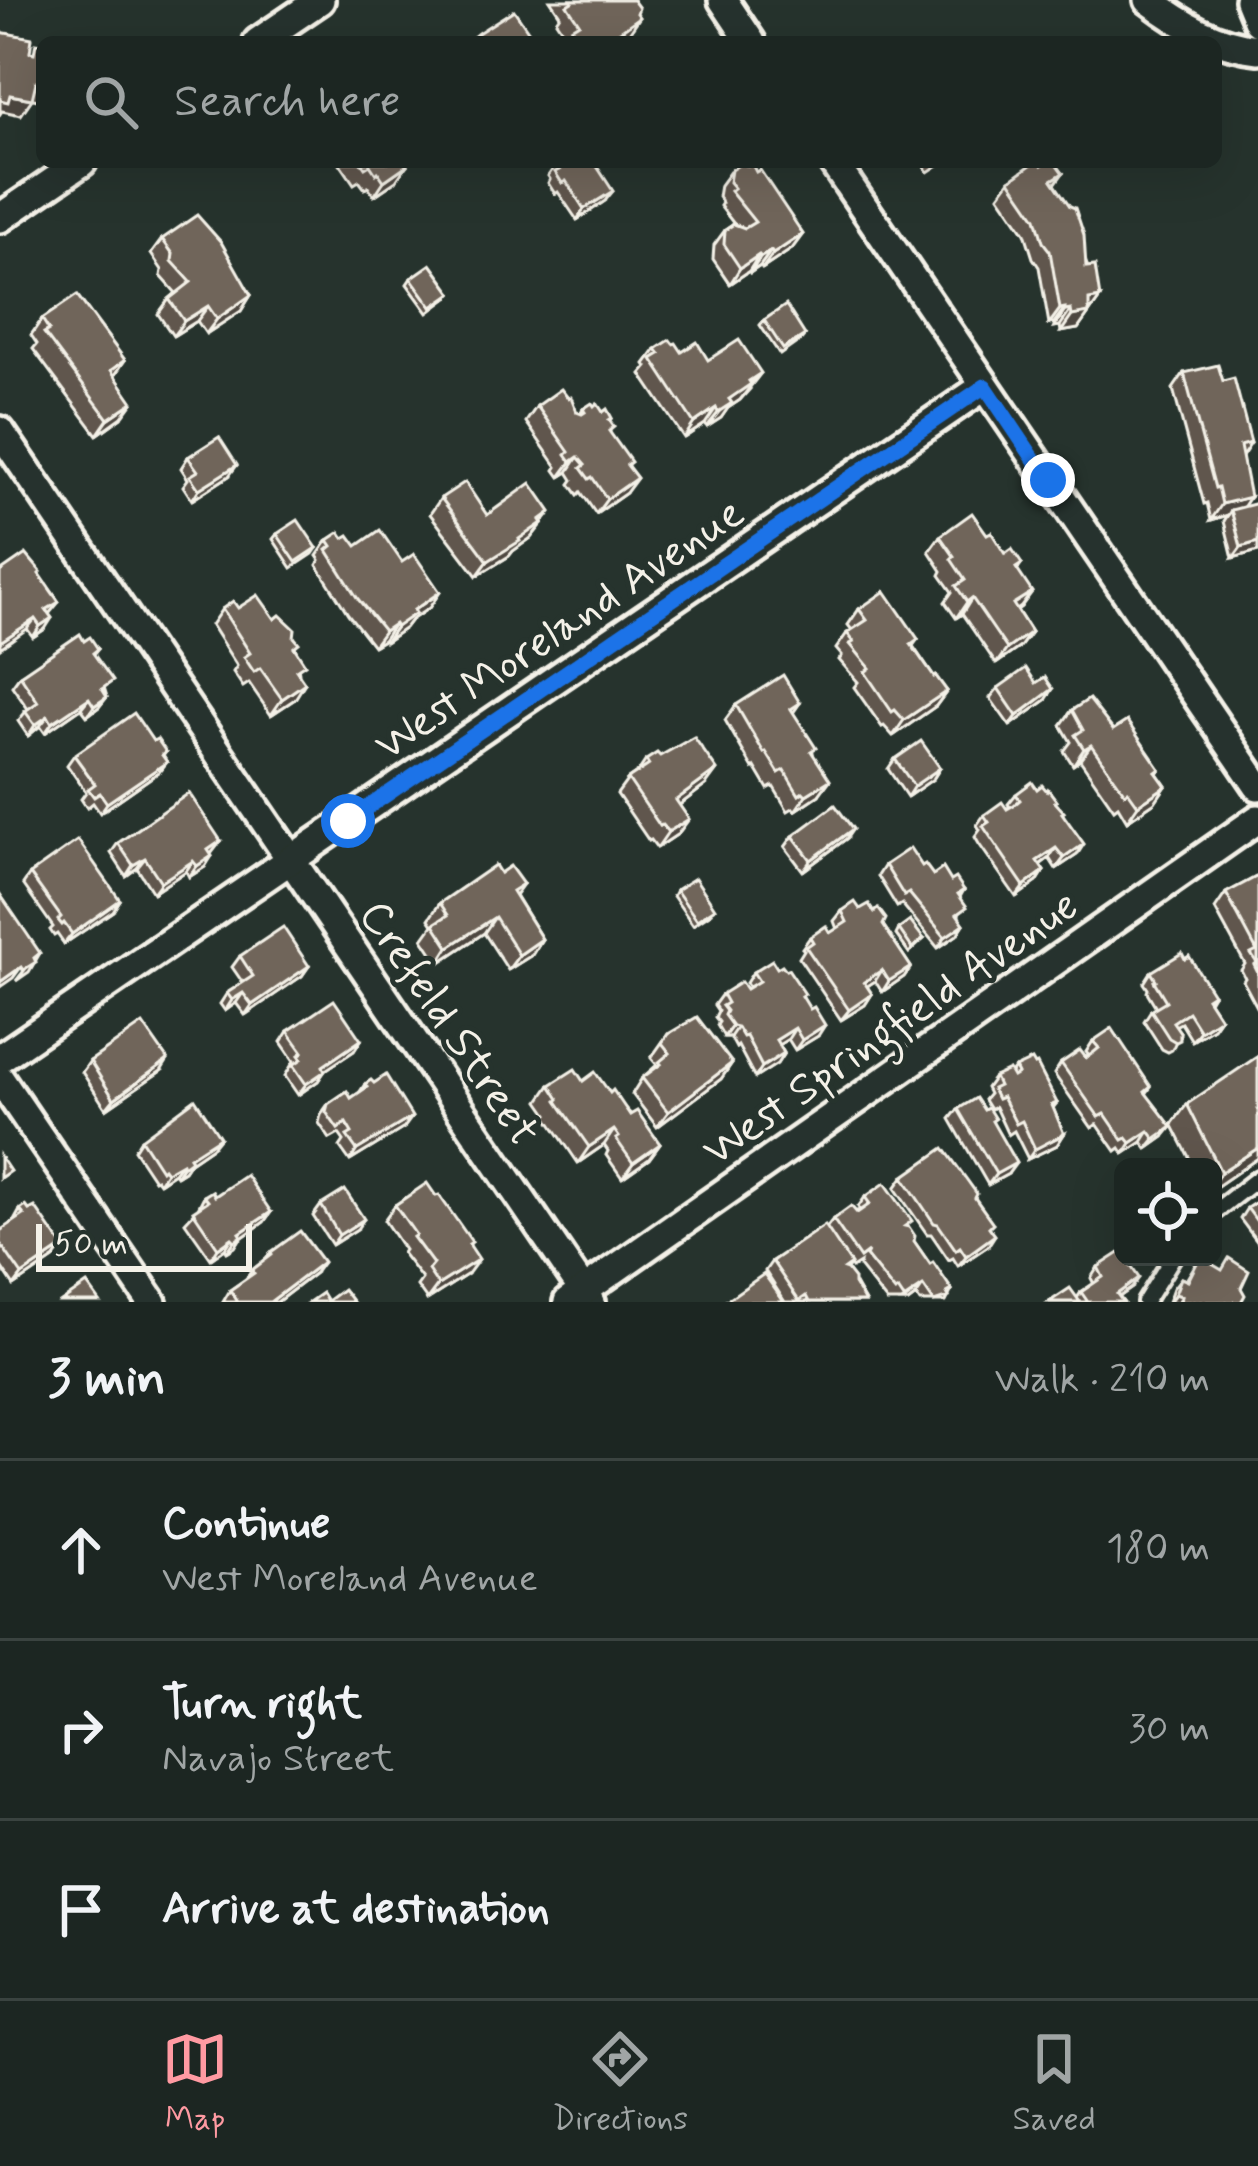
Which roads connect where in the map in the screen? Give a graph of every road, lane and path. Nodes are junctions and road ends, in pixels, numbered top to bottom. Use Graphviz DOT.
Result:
graph roads {
  1 [pos="320,0"];
  2 [pos="723,0"];
  3 [pos="1149,0"];
  4 [pos="1249,0"];
  5 [pos="1258,22"];
  6 [pos="267,36"];
  7 [pos="747,36"];
  8 [pos="1207,36"];
  9 [pos="1222,41"];
  10 [pos="1258,49"];
  11 [pos="73,168"];
  12 [pos="836,168"];
  13 [pos="0,218"];
  14 [pos="985,386"];
  15 [pos="0,431"];
  16 [pos="1258,786"];
  17 [pos="1258,819"];
  18 [pos="290,861"];
  19 [pos="0,1058"];
  20 [pos="0,1079"];
  21 [pos="1258,1178"];
  22 [pos="1222,1206"];
  23 [pos="1167,1266"];
  24 [pos="581,1298"];
  25 [pos="152,1302"];
  26 [pos="1145,1302"];
  1 -- 6 [label="street"];
  2 -- 7 [label="street"];
  3 -- 8 [label="street"];
  4 -- 5 [label="street"];
  9 -- 10 [label="street"];
  11 -- 13 [label="street"];
  12 -- 14 [label="street"];
  14 -- 16 [label="street"];
  14 -- 18 [label="street, West Moreland Avenue"];
  15 -- 18 [label="street, Crefeld Street"];
  17 -- 24 [label="street, West Springfield Avenue"];
  18 -- 19 [label="street, West Moreland Avenue"];
  18 -- 24 [label="street, Crefeld Street"];
  20 -- 25 [label="street"];
  21 -- 22 [label="lane"];
  23 -- 26 [label="lane"];
}
